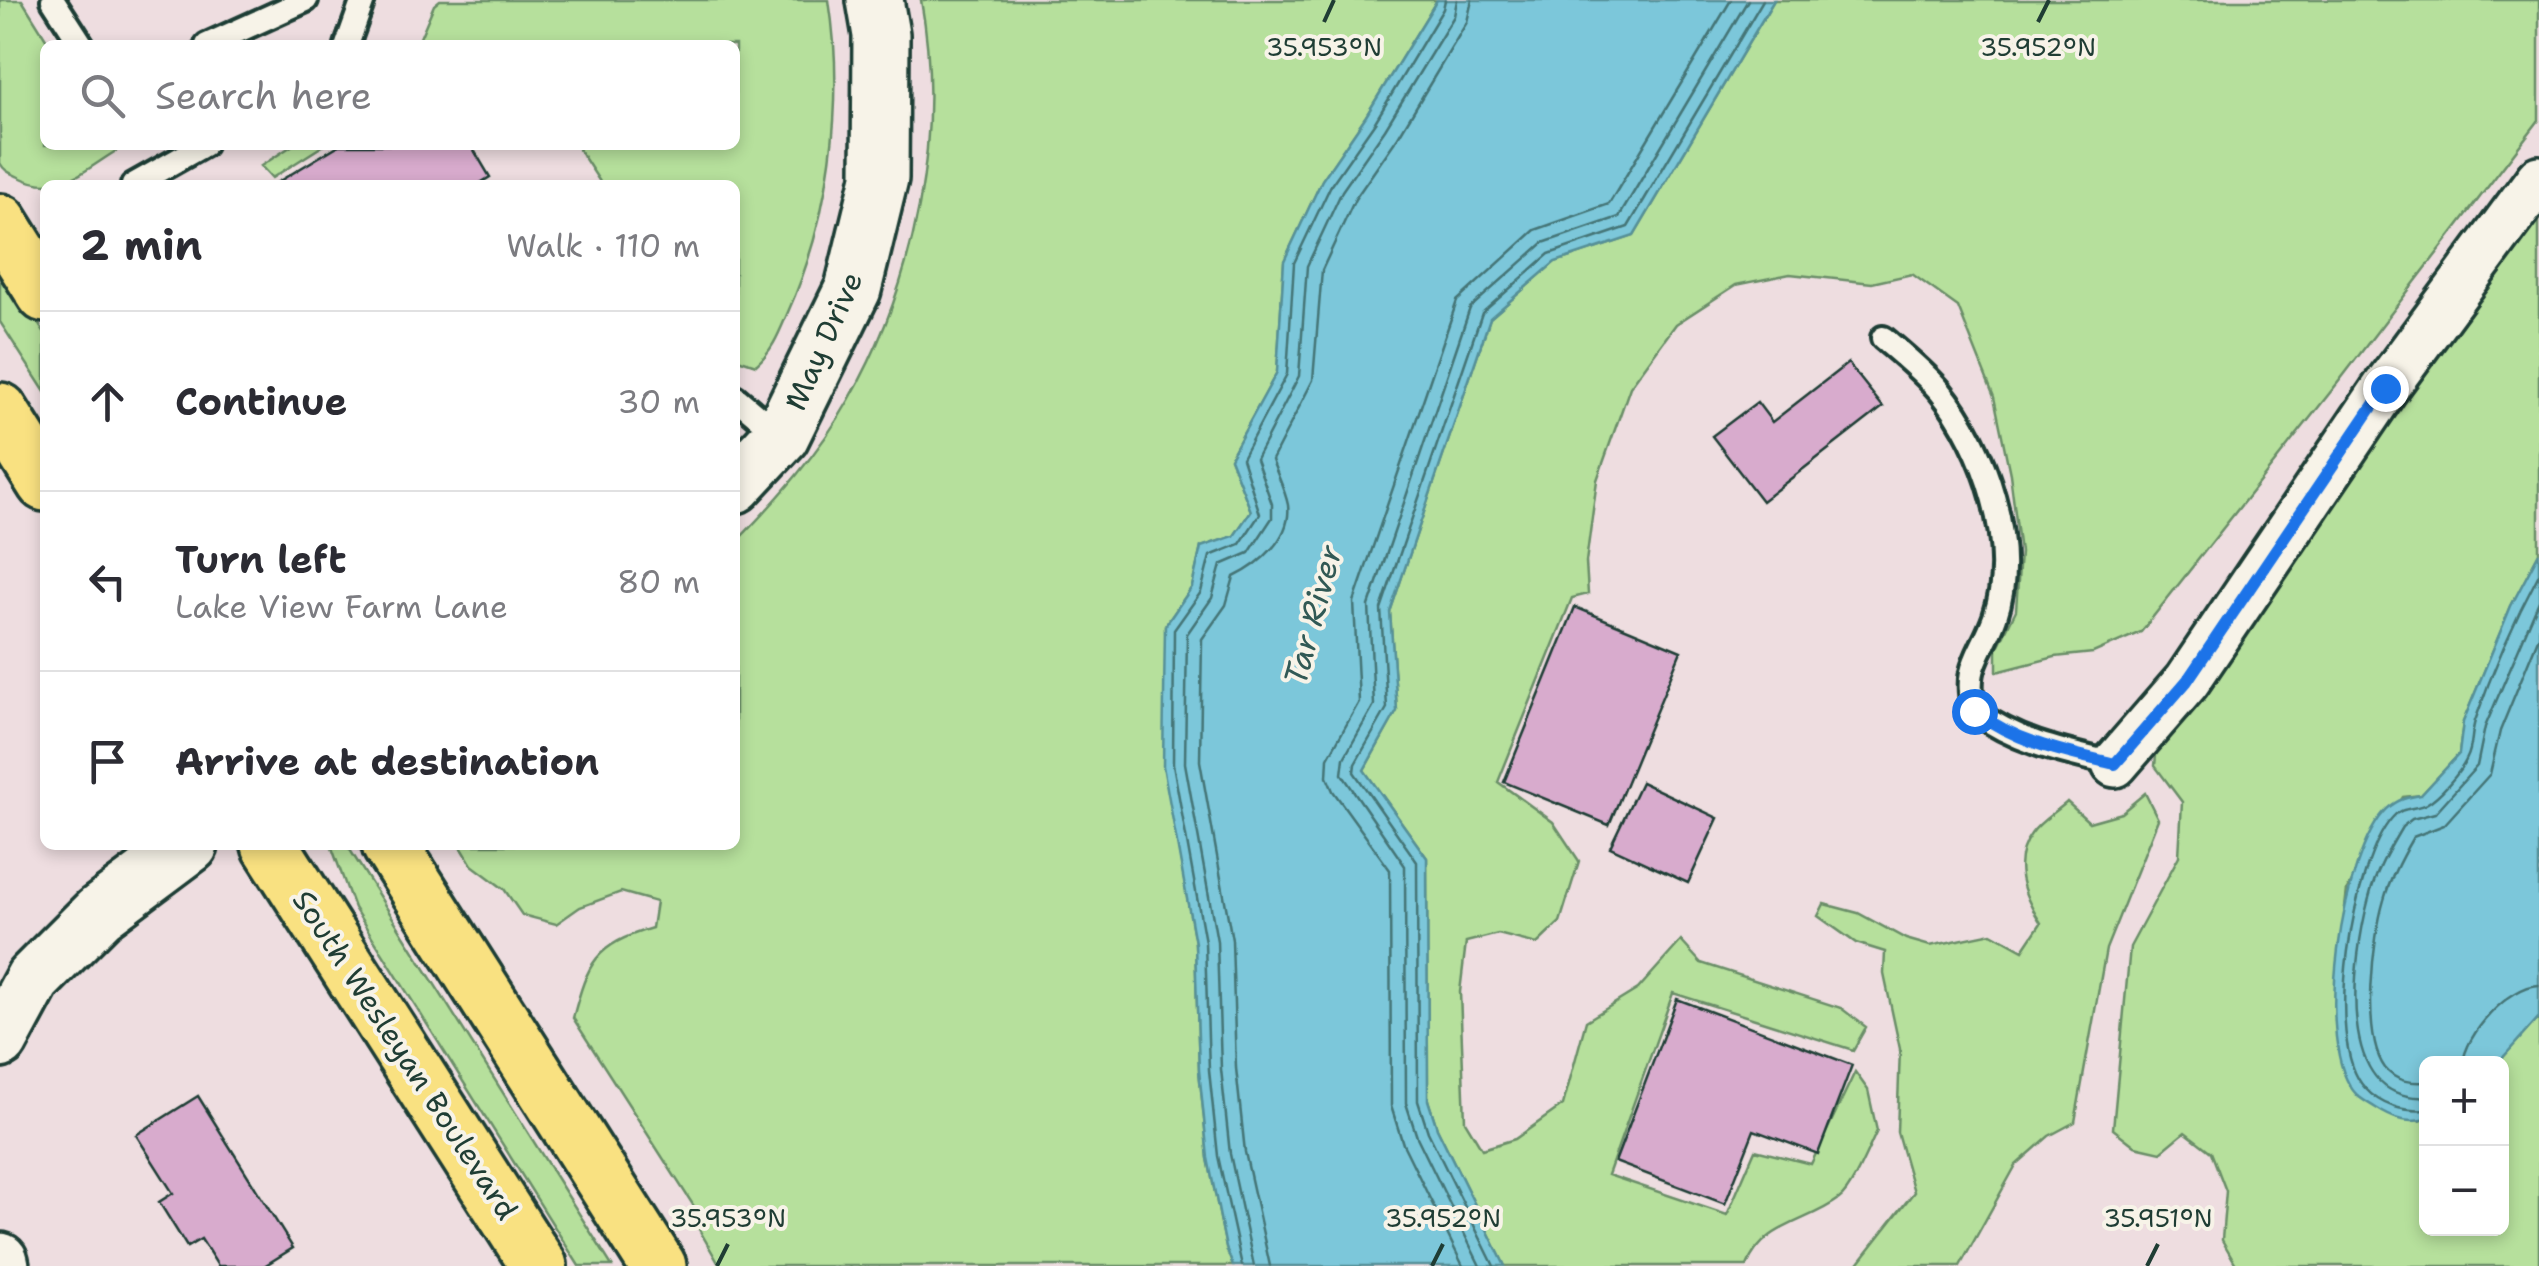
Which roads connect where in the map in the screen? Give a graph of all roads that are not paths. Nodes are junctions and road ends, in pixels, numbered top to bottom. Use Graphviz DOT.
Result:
graph roads {
  1 [pos="53,0"];
  2 [pos="306,0"];
  3 [pos="363,0"];
  4 [pos="876,0"];
  5 [pos="79,40"];
  6 [pos="218,40"];
  7 [pos="349,40"];
  8 [pos="195,150"];
  9 [pos="2539,179"];
  10 [pos="141,180"];
  11 [pos="1883,338"];
  12 [pos="740,401"];
  13 [pos="0,411"];
  14 [pos="781,436"];
  15 [pos="40,475"];
  16 [pos="740,481"];
  17 [pos="2115,764"];
  18 [pos="183,850"];
  19 [pos="273,850"];
  20 [pos="393,850"];
  21 [pos="0,1040"];
  22 [pos="539,1266"];
  23 [pos="658,1266"];
  1 -- 5 [label="lane"];
  2 -- 6 [label="lane"];
  3 -- 7 [label="lane"];
  4 -- 14 [label="main road, May Drive"];
  8 -- 10 [label="lane"];
  9 -- 17 [label="street"];
  11 -- 17 [label="lane"];
  12 -- 14 [label="lane"];
  13 -- 15 [label="highway"];
  14 -- 16 [label="main road, May Drive"];
  18 -- 21 [label="main road"];
  19 -- 22 [label="highway, South Wesleyan Boulevard"];
  20 -- 23 [label="highway"];
}
